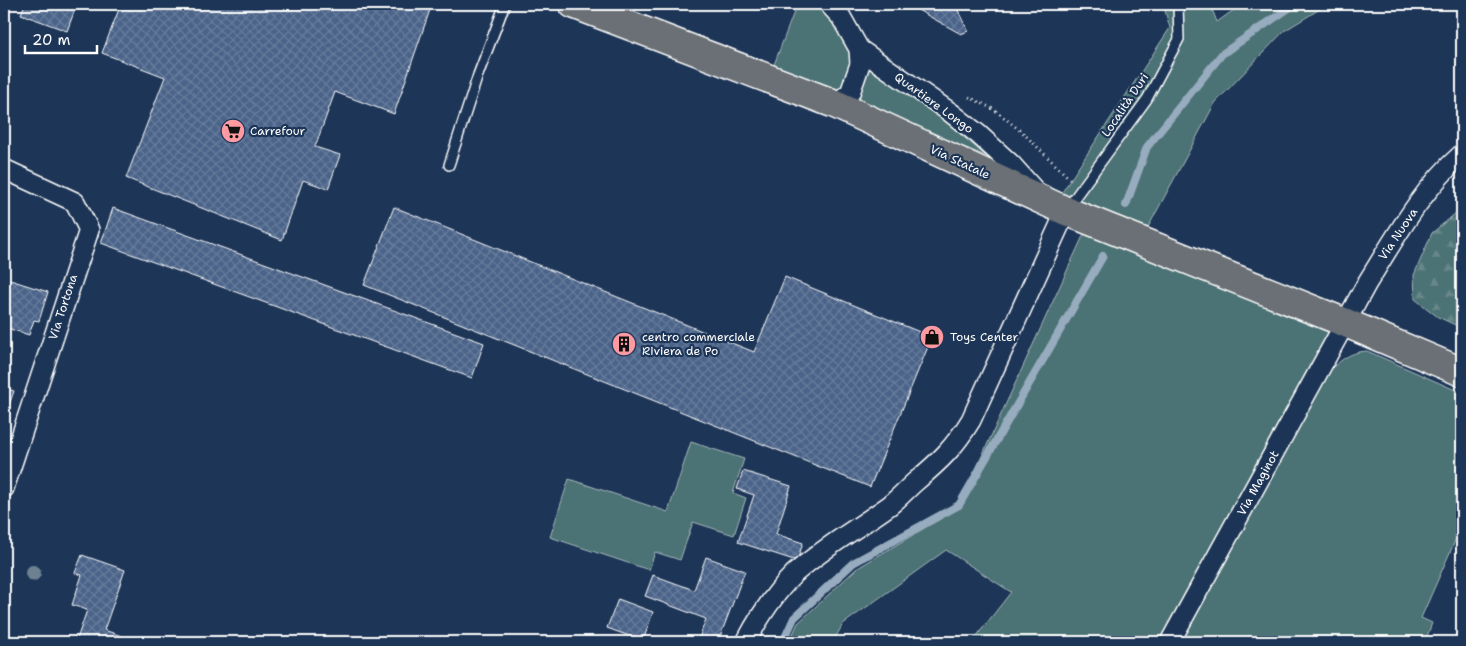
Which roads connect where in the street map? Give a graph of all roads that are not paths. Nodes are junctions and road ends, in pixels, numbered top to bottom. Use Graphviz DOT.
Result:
graph roads {
  1 [pos="505,4"];
  2 [pos="573,4"];
  3 [pos="829,4"];
  4 [pos="1178,4"];
  5 [pos="859,49"];
  6 [pos="835,104"];
  7 [pos="1462,154"];
  8 [pos="449,165"];
  9 [pos="4,169"];
  10 [pos="1055,206"];
  11 [pos="1346,323"];
  12 [pos="1462,372"];
  13 [pos="4,488"];
  14 [pos="746,642"];
  15 [pos="1170,642"];
  1 -- 8 [label="lane"];
  2 -- 6 [label="main road, Via Statale"];
  3 -- 5 [label="street, Quartiere Longo"];
  4 -- 10 [label="lane, Località Duri"];
  5 -- 6 [label="street"];
  5 -- 10 [label="street, Quartiere Longo"];
  6 -- 10 [label="main road, Via Statale"];
  7 -- 11 [label="street, Via Nuova"];
  9 -- 13 [label="street, Via Tortona"];
  10 -- 11 [label="main road, Via Statale"];
  10 -- 14 [label="street"];
  11 -- 12 [label="main road, Via Statale"];
  11 -- 15 [label="street, Via Maginot"];
}
